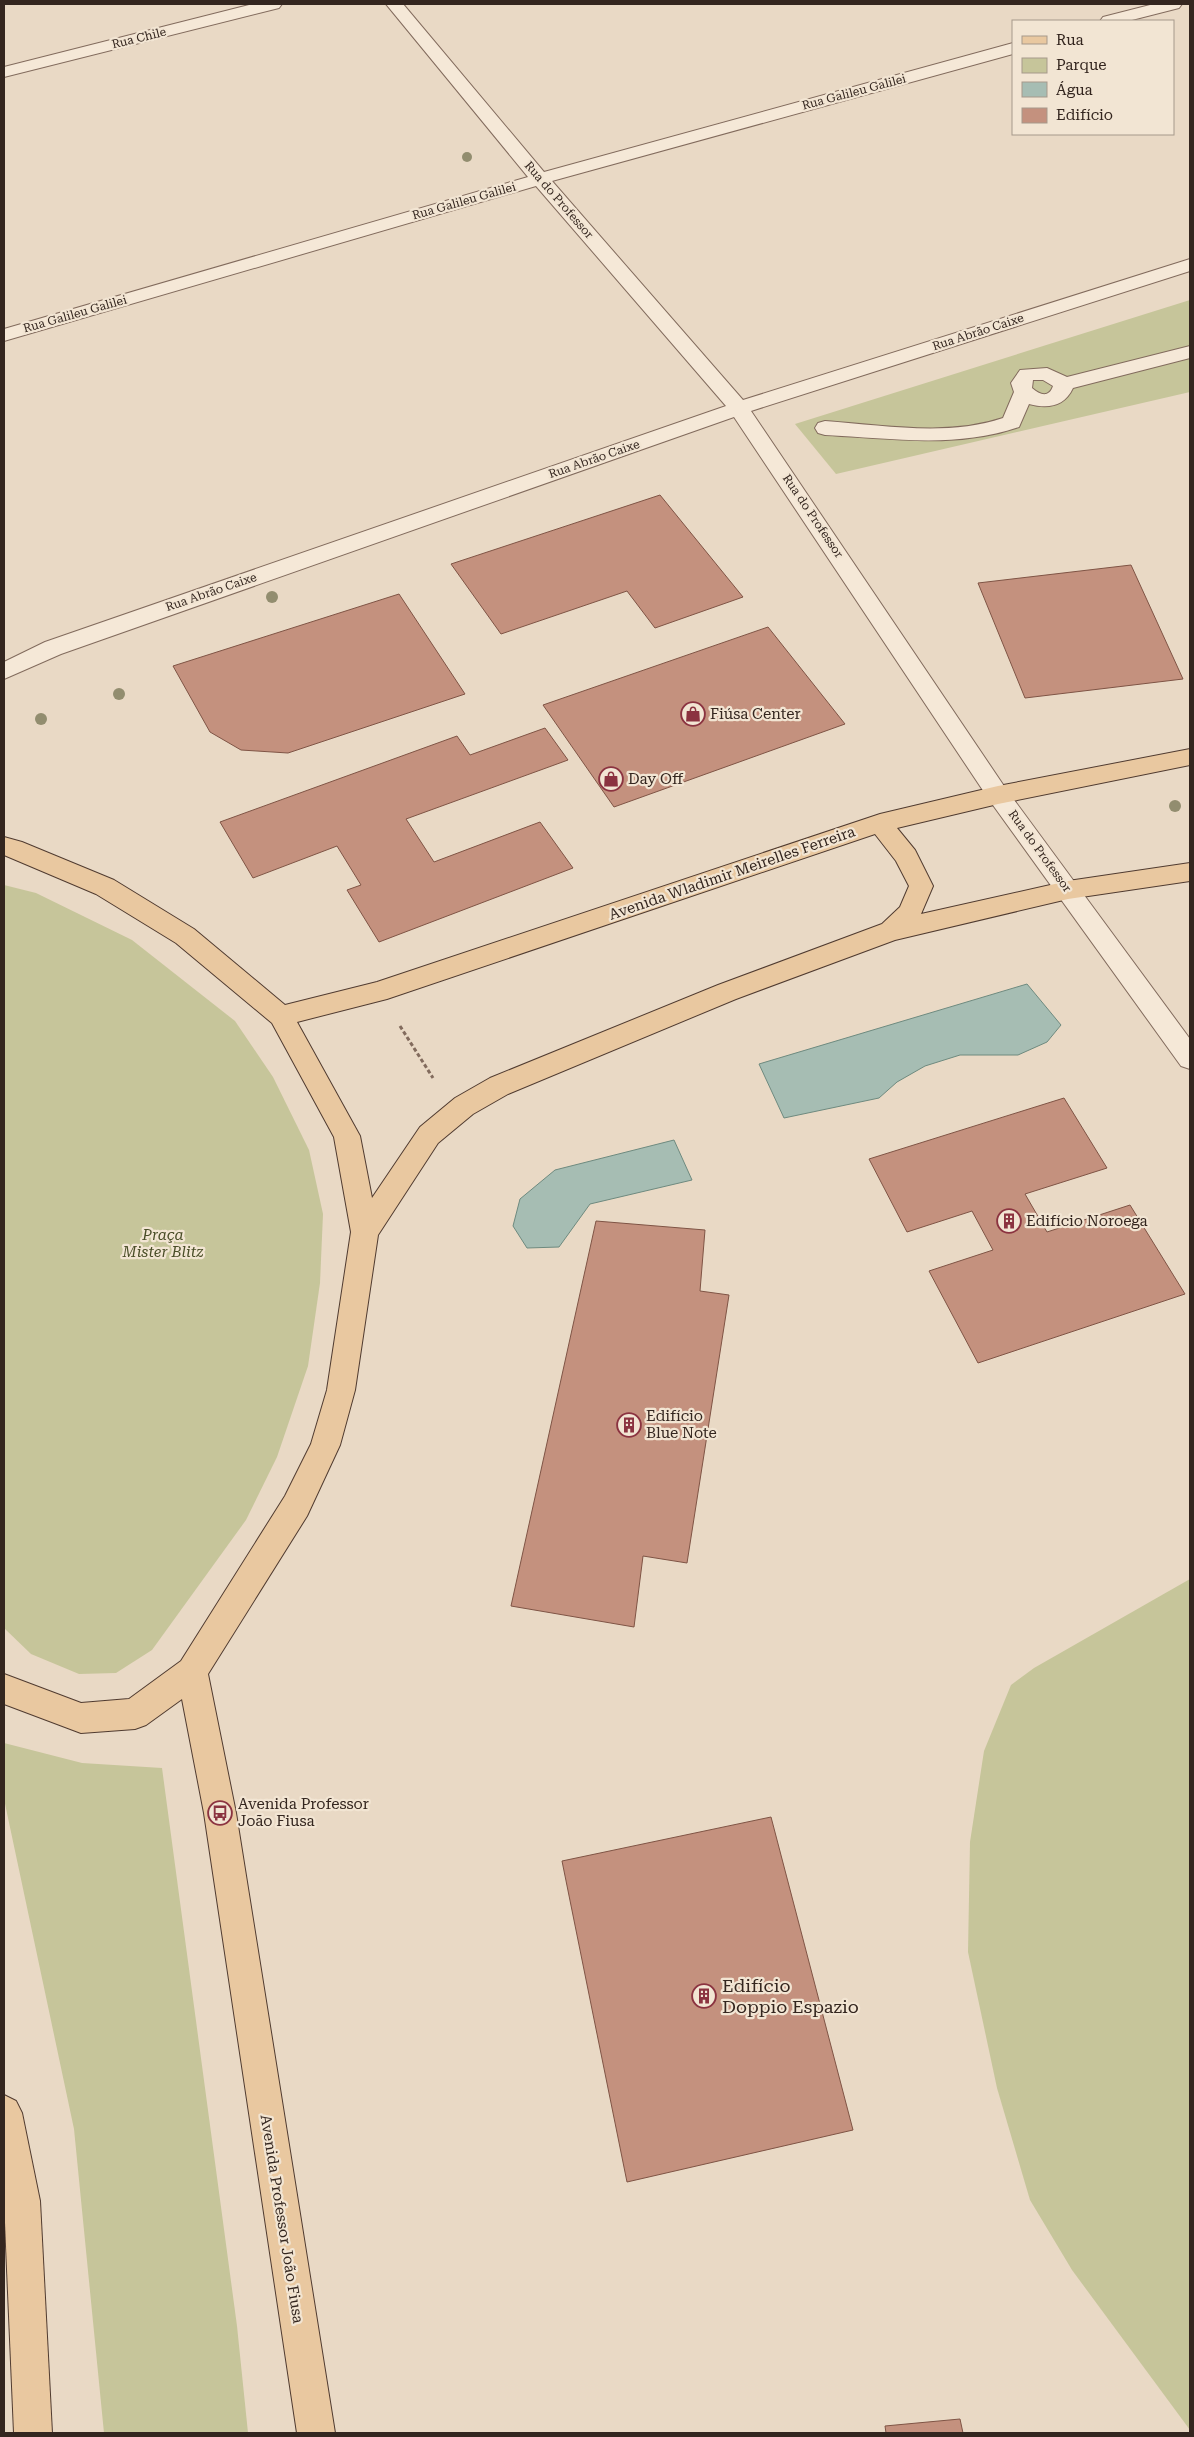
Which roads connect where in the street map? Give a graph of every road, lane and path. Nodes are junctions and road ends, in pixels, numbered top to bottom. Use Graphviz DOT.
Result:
graph roads {
  1 [pos="273,4"];
  2 [pos="394,4"];
  3 [pos="1173,4"];
  4 [pos="1113,20"];
  5 [pos="1012,48"];
  6 [pos="4,72"];
  7 [pos="540,179"];
  8 [pos="1190,265"];
  9 [pos="4,335"];
  10 [pos="1190,352"];
  11 [pos="740,408"];
  12 [pos="826,428"];
  13 [pos="4,670"];
  14 [pos="1190,757"];
  15 [pos="998,795"];
  16 [pos="880,823"];
  17 [pos="7,844"];
  18 [pos="1190,872"];
  19 [pos="1068,890"];
  20 [pos="891,931"];
  21 [pos="378,992"];
  22 [pos="281,1016"];
  23 [pos="1190,1059"];
  24 [pos="456,1113"];
  25 [pos="366,1232"];
  26 [pos="192,1672"];
  27 [pos="4,1689"];
  28 [pos="4,2113"];
  29 [pos="33,2433"];
  30 [pos="316,2433"];
  1 -- 6 [label="street, Rua Chile"];
  2 -- 7 [label="street, Rua do Professor"];
  3 -- 4 [label="street"];
  5 -- 7 [label="street, Rua Galileu Galilei"];
  7 -- 9 [label="street, Rua Galileu Galilei"];
  7 -- 11 [label="street, Rua do Professor"];
  8 -- 11 [label="street, Rua Abrão Caixe"];
  10 -- 12 [label="street"];
  11 -- 13 [label="street, Rua Abrão Caixe"];
  11 -- 15 [label="street, Rua do Professor"];
  14 -- 15 [label="main road, Avenida Wladimir Meirelles Ferreira"];
  15 -- 16 [label="main road, Avenida Wladimir Meirelles Ferreira"];
  15 -- 19 [label="street, Rua do Professor"];
  16 -- 20 [label="main road"];
  16 -- 21 [label="main road, Avenida Wladimir Meirelles Ferreira"];
  17 -- 22 [label="main road"];
  18 -- 19 [label="main road"];
  19 -- 20 [label="main road"];
  19 -- 23 [label="street, Rua do Professor"];
  20 -- 24 [label="main road"];
  21 -- 22 [label="main road, Avenida Wladimir Meirelles Ferreira"];
  21 -- 24 [label="path"];
  22 -- 25 [label="main road"];
  24 -- 25 [label="main road"];
  25 -- 26 [label="main road"];
  26 -- 27 [label="main road"];
  26 -- 30 [label="main road, Avenida Professor João Fiusa"];
  28 -- 29 [label="main road"];
}
